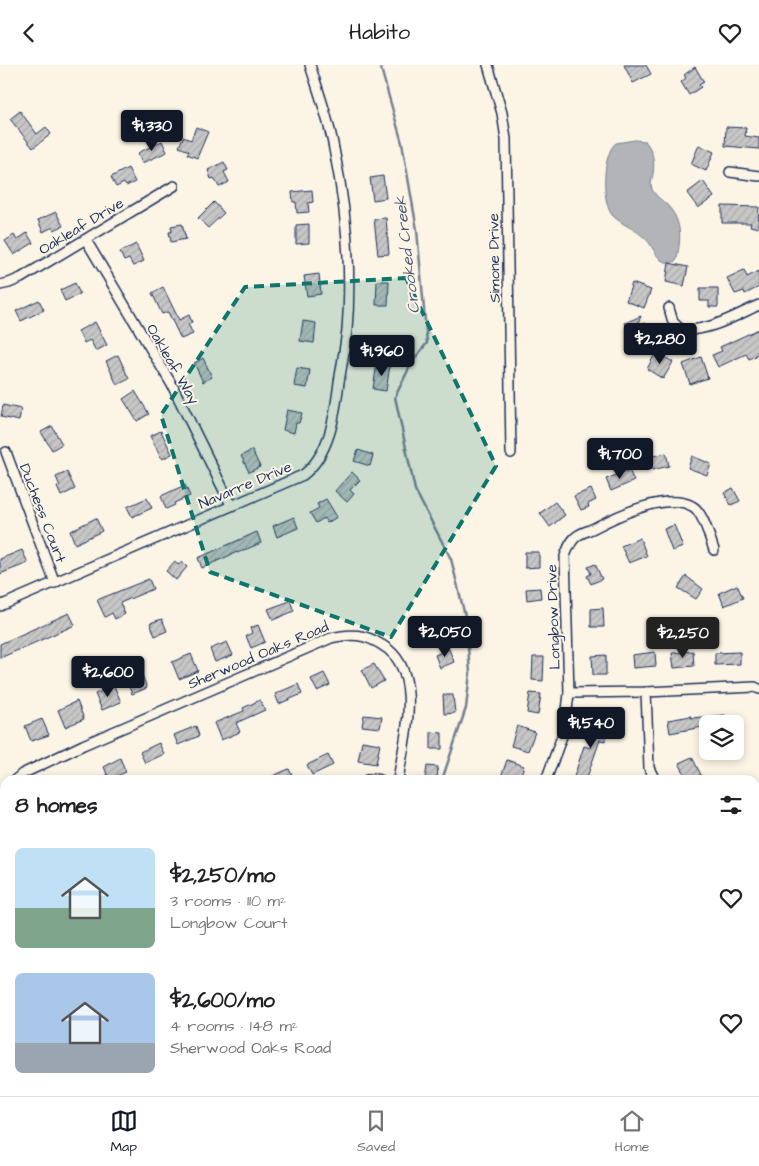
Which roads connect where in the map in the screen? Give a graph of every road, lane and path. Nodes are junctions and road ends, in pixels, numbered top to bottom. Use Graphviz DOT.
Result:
graph roads {
  1 [pos="310,65"];
  2 [pos="488,65"];
  3 [pos="730,172"];
  4 [pos="759,176"];
  5 [pos="174,185"];
  6 [pos="86,240"];
  7 [pos="0,285"];
  8 [pos="759,305"];
  9 [pos="669,308"];
  10 [pos="6,452"];
  11 [pos="511,453"];
  12 [pos="230,505"];
  13 [pos="714,550"];
  14 [pos="55,583"];
  15 [pos="0,606"];
  16 [pos="759,689"];
  17 [pos="646,692"];
  18 [pos="569,693"];
  19 [pos="21,775"];
  20 [pos="399,775"];
  21 [pos="548,775"];
  22 [pos="652,775"];
  1 -- 12 [label="street, Navarre Drive"];
  2 -- 11 [label="street, Simone Drive"];
  3 -- 4 [label="street"];
  5 -- 6 [label="street, Oakleaf Drive"];
  6 -- 7 [label="street, Oakleaf Drive"];
  6 -- 12 [label="street, Oakleaf Way"];
  8 -- 9 [label="street"];
  10 -- 14 [label="street, Duchess Court"];
  12 -- 14 [label="street, Navarre Drive"];
  13 -- 18 [label="street, Longbow Drive"];
  14 -- 15 [label="street, Navarre Drive"];
  16 -- 17 [label="street"];
  17 -- 18 [label="street"];
  17 -- 22 [label="street"];
  18 -- 21 [label="street, Longbow Drive"];
  19 -- 20 [label="street, Sherwood Oaks Road"];
}
